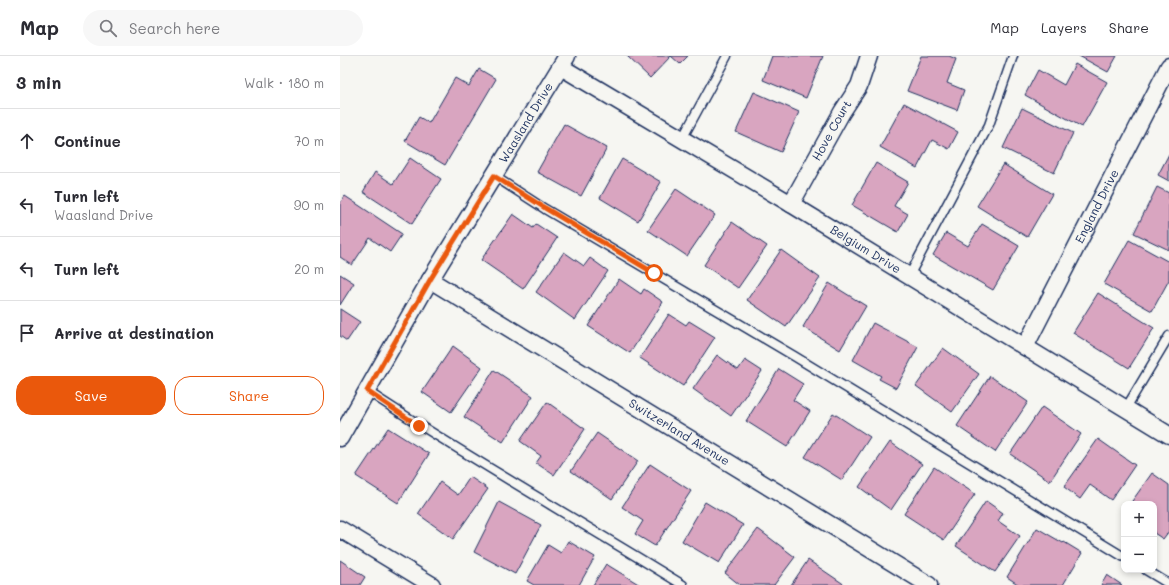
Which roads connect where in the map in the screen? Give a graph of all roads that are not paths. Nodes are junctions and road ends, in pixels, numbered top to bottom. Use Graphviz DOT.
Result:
graph roads {
  1 [pos="727,56"];
  2 [pos="869,56"];
  3 [pos="1013,56"];
  4 [pos="564,62"];
  5 [pos="1169,66"];
  6 [pos="682,139"];
  7 [pos="494,176"];
  8 [pos="791,204"];
  9 [pos="909,276"];
  10 [pos="430,280"];
  11 [pos="1169,336"];
  12 [pos="1025,347"];
  13 [pos="367,391"];
  14 [pos="1126,408"];
  15 [pos="1169,435"];
  16 [pos="340,438"];
  17 [pos="340,529"];
  18 [pos="1121,555"];
  19 [pos="1151,573"];
  20 [pos="408,579"];
  21 [pos="1169,584"];
  22 [pos="432,585"];
  23 [pos="683,585"];
  24 [pos="929,585"];
  1 -- 6 [label="lane"];
  2 -- 8 [label="street, Hove Court"];
  3 -- 9 [label="lane"];
  4 -- 6 [label="street, Belgium Drive"];
  4 -- 7 [label="street, Waasland Drive"];
  5 -- 12 [label="street, England Drive"];
  6 -- 8 [label="street, Belgium Drive"];
  7 -- 10 [label="street, Waasland Drive"];
  7 -- 18 [label="lane"];
  8 -- 9 [label="street, Belgium Drive"];
  9 -- 12 [label="street, Belgium Drive"];
  10 -- 13 [label="street, Waasland Drive"];
  10 -- 24 [label="street, Switzerland Avenue"];
  11 -- 14 [label="lane"];
  12 -- 14 [label="street, Belgium Drive"];
  13 -- 16 [label="street, Waasland Drive"];
  13 -- 23 [label="lane"];
  14 -- 15 [label="street, Belgium Drive"];
  17 -- 20 [label="street"];
  19 -- 21 [label="lane"];
  20 -- 22 [label="street"];
}
